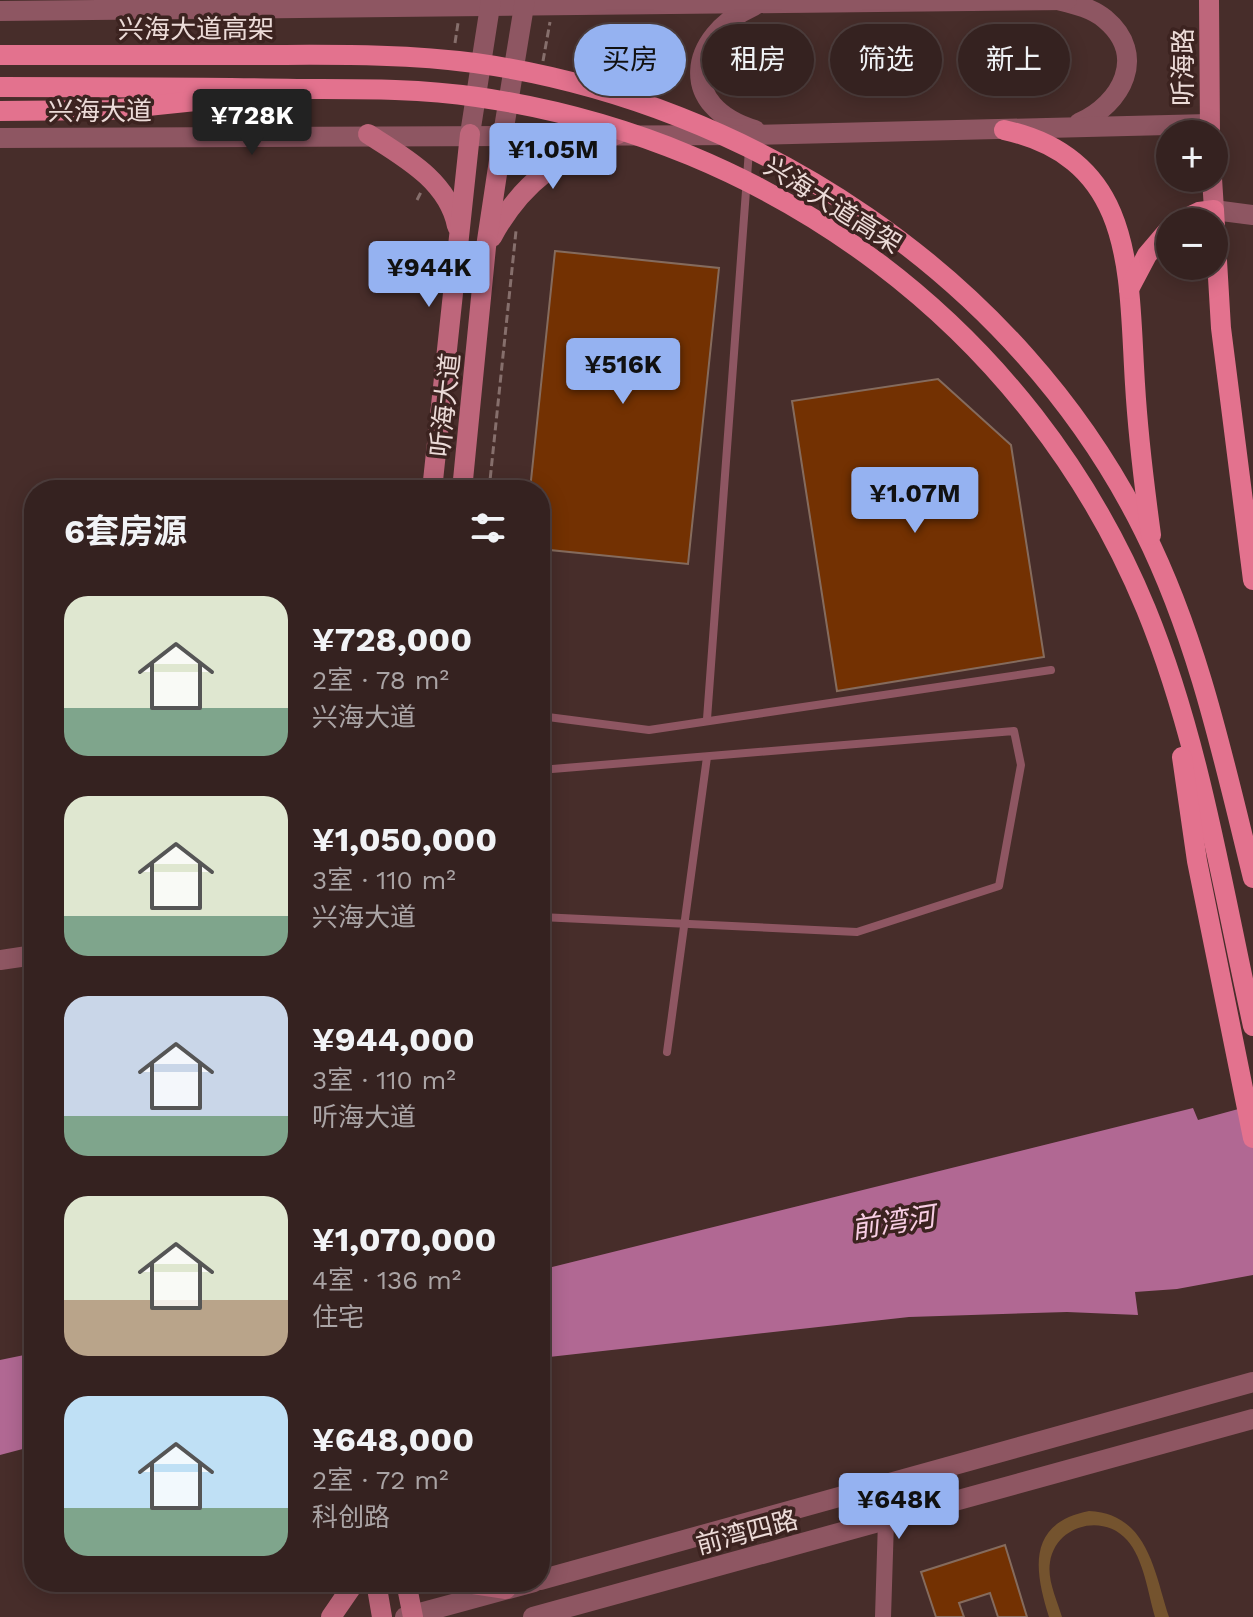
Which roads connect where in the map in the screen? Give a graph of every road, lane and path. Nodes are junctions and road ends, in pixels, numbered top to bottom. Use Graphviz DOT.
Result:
graph roads {
  1 [pos="1058,0"];
  2 [pos="1067,0"];
  3 [pos="1209,0"];
  4 [pos="642,2"];
  5 [pos="490,3"];
  6 [pos="525,3"];
  7 [pos="761,3"];
  8 [pos="402,4"];
  9 [pos="0,11"];
  10 [pos="0,55"];
  11 [pos="0,87"];
  12 [pos="356,89"];
  13 [pos="0,111"];
  14 [pos="1209,120"];
  15 [pos="1074,126"];
  16 [pos="1156,128"];
  17 [pos="1004,130"];
  18 [pos="368,134"];
  19 [pos="470,134"];
  20 [pos="503,134"];
  21 [pos="618,134"];
  22 [pos="760,134"];
  23 [pos="0,138"];
  24 [pos="1228,212"];
  25 [pos="1253,215"];
  26 [pos="516,229"];
  27 [pos="459,233"];
  28 [pos="1156,244"];
  29 [pos="486,247"];
  30 [pos="1218,280"];
  31 [pos="1129,289"];
  32 [pos="433,480"];
  33 [pos="463,480"];
  34 [pos="490,480"];
  35 [pos="1253,580"];
  36 [pos="1051,670"];
  37 [pos="550,717"];
  38 [pos="707,719"];
  39 [pos="707,757"];
  40 [pos="550,769"];
  41 [pos="1253,878"];
  42 [pos="550,917"];
  43 [pos="684,924"];
  44 [pos="24,956"];
  45 [pos="0,960"];
  46 [pos="1253,1026"];
  47 [pos="667,1052"];
  48 [pos="1253,1138"];
  49 [pos="1253,1382"];
  50 [pos="1253,1419"];
  51 [pos="886,1521"];
  52 [pos="550,1577"];
  53 [pos="348,1592"];
  54 [pos="378,1592"];
  55 [pos="407,1592"];
  56 [pos="495,1592"];
  57 [pos="410,1616"];
  58 [pos="331,1617"];
  59 [pos="382,1617"];
  60 [pos="533,1617"];
  61 [pos="883,1617"];
  1 -- 2 [label="street"];
  1 -- 7 [label="street"];
  1 -- 15 [label="street"];
  3 -- 14 [label="main road, 听海路"];
  4 -- 6 [label="street"];
  4 -- 7 [label="street"];
  5 -- 6 [label="street"];
  5 -- 8 [label="street"];
  5 -- 19 [label="street"];
  6 -- 20 [label="street"];
  7 -- 22 [label="street"];
  8 -- 9 [label="street"];
  10 -- 41 [label="main road, 兴海大道高架"];
  11 -- 12 [label="main road, 兴海大道高架"];
  12 -- 13 [label="main road"];
  12 -- 46 [label="main road, 兴海大道高架"];
  15 -- 16 [label="street, 兴海大道"];
  15 -- 17 [label="street, 兴海大道"];
  17 -- 22 [label="street, 兴海大道"];
  17 -- 31 [label="main road"];
  18 -- 19 [label="street, 兴海大道"];
  18 -- 23 [label="street, 兴海大道"];
  18 -- 27 [label="main road"];
  19 -- 20 [label="street, 兴海大道"];
  19 -- 27 [label="main road, 听海大道"];
  20 -- 21 [label="street, 兴海大道"];
  20 -- 29 [label="main road, 听海大道"];
  21 -- 22 [label="street, 兴海大道"];
  21 -- 29 [label="main road"];
  22 -- 38 [label="lane"];
  24 -- 25 [label="street"];
  26 -- 34 [label="path"];
  27 -- 32 [label="main road, 听海大道"];
  28 -- 31 [label="main road"];
  29 -- 33 [label="main road, 听海大道"];
  30 -- 35 [label="main road"];
  31 -- 48 [label="main road"];
  36 -- 38 [label="lane"];
  37 -- 38 [label="lane"];
  39 -- 40 [label="lane"];
  39 -- 43 [label="lane"];
  39 -- 43 [label="lane"];
  42 -- 43 [label="lane"];
  43 -- 47 [label="lane"];
  44 -- 45 [label="street"];
  49 -- 52 [label="street, 前湾四路"];
  50 -- 51 [label="street, 前湾四路"];
  51 -- 60 [label="street, 前湾四路"];
  51 -- 61 [label="street"];
  53 -- 58 [label="main road"];
  54 -- 59 [label="main road"];
  55 -- 57 [label="main road"];
  56 -- 57 [label="street"];
}
